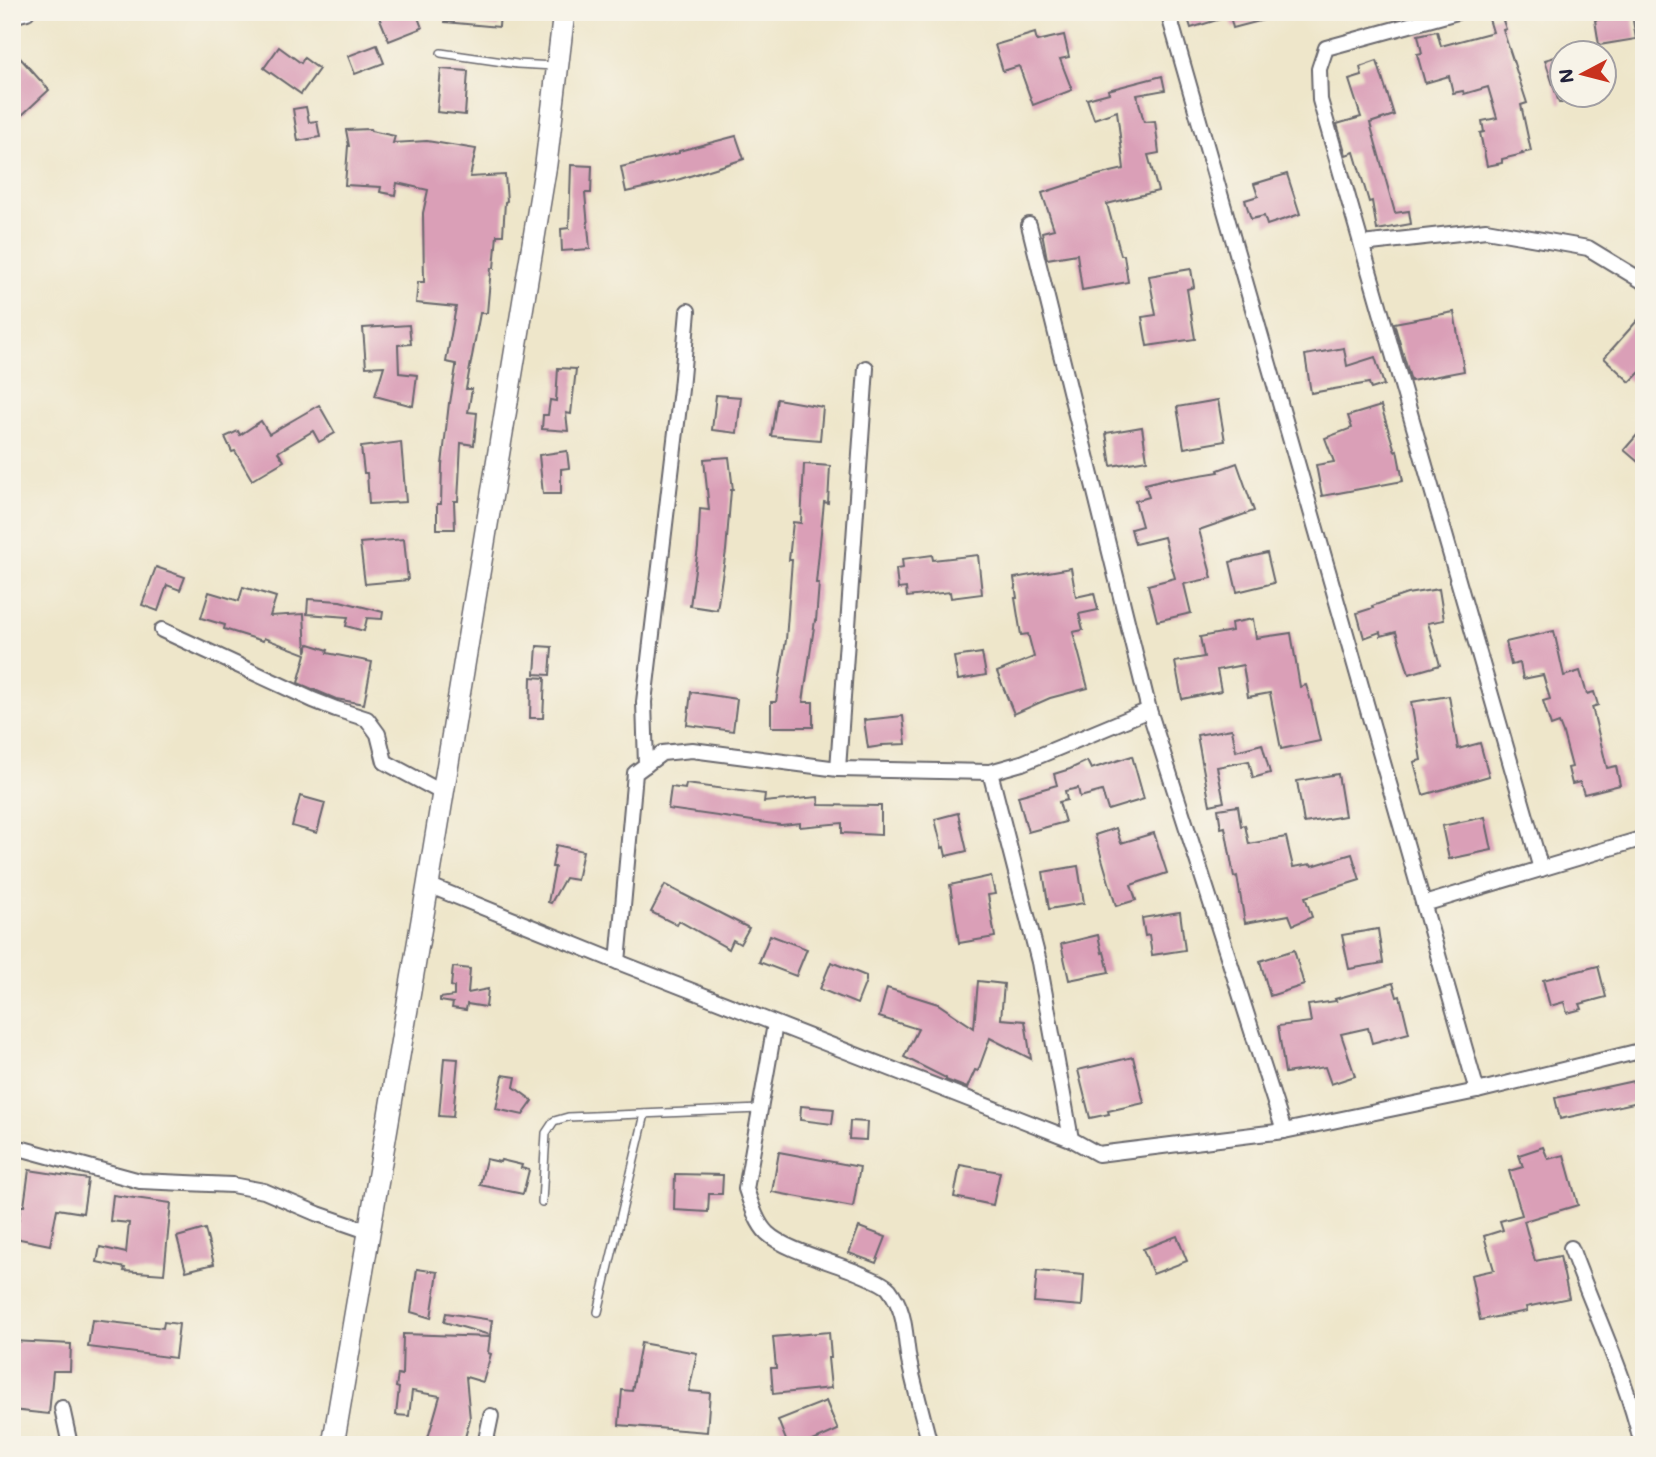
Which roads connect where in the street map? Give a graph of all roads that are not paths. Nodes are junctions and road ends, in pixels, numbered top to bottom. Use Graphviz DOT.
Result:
graph roads {
  1 [pos="27,12"];
  2 [pos="564,12"];
  3 [pos="1168,12"];
  4 [pos="1457,12"];
  5 [pos="12,16"];
  6 [pos="441,53"];
  7 [pos="558,66"];
  8 [pos="1029,225"];
  9 [pos="1362,244"];
  10 [pos="1644,282"];
  11 [pos="688,312"];
  12 [pos="866,368"];
  13 [pos="162,630"];
  14 [pos="1149,710"];
  15 [pos="646,765"];
  16 [pos="838,769"];
  17 [pos="990,772"];
  18 [pos="443,793"];
  19 [pos="1644,838"];
  20 [pos="1541,869"];
  21 [pos="428,885"];
  22 [pos="1424,904"];
  23 [pos="618,962"];
  24 [pos="775,1024"];
  25 [pos="1644,1050"];
  26 [pos="1477,1091"];
  27 [pos="760,1109"];
  28 [pos="645,1114"];
  29 [pos="1284,1131"];
  30 [pos="1070,1139"];
  31 [pos="12,1146"];
  32 [pos="542,1202"];
  33 [pos="370,1233"];
  34 [pos="1571,1248"];
  35 [pos="598,1312"];
  36 [pos="62,1408"];
  37 [pos="491,1416"];
  38 [pos="70,1445"];
  39 [pos="333,1445"];
  40 [pos="485,1445"];
  41 [pos="930,1445"];
  42 [pos="1642,1445"];
  1 -- 5 [label="street"];
  2 -- 7 [label="main road"];
  3 -- 22 [label="street"];
  4 -- 9 [label="street"];
  6 -- 7 [label="lane"];
  7 -- 18 [label="main road"];
  8 -- 14 [label="street"];
  9 -- 10 [label="street"];
  9 -- 20 [label="street"];
  11 -- 15 [label="street"];
  12 -- 16 [label="street"];
  13 -- 18 [label="street"];
  14 -- 17 [label="street"];
  14 -- 29 [label="street"];
  15 -- 16 [label="street"];
  15 -- 23 [label="street"];
  16 -- 17 [label="street"];
  17 -- 30 [label="street"];
  18 -- 21 [label="main road"];
  19 -- 20 [label="street"];
  20 -- 22 [label="street"];
  21 -- 23 [label="street"];
  21 -- 33 [label="main road"];
  22 -- 26 [label="street"];
  23 -- 24 [label="street"];
  24 -- 27 [label="street"];
  24 -- 30 [label="street"];
  25 -- 26 [label="street"];
  26 -- 29 [label="street"];
  27 -- 28 [label="lane"];
  27 -- 41 [label="street"];
  28 -- 32 [label="lane"];
  28 -- 35 [label="lane"];
  29 -- 30 [label="street"];
  31 -- 33 [label="street"];
  33 -- 39 [label="main road"];
  34 -- 42 [label="street"];
  36 -- 38 [label="street"];
  37 -- 40 [label="street"];
}
